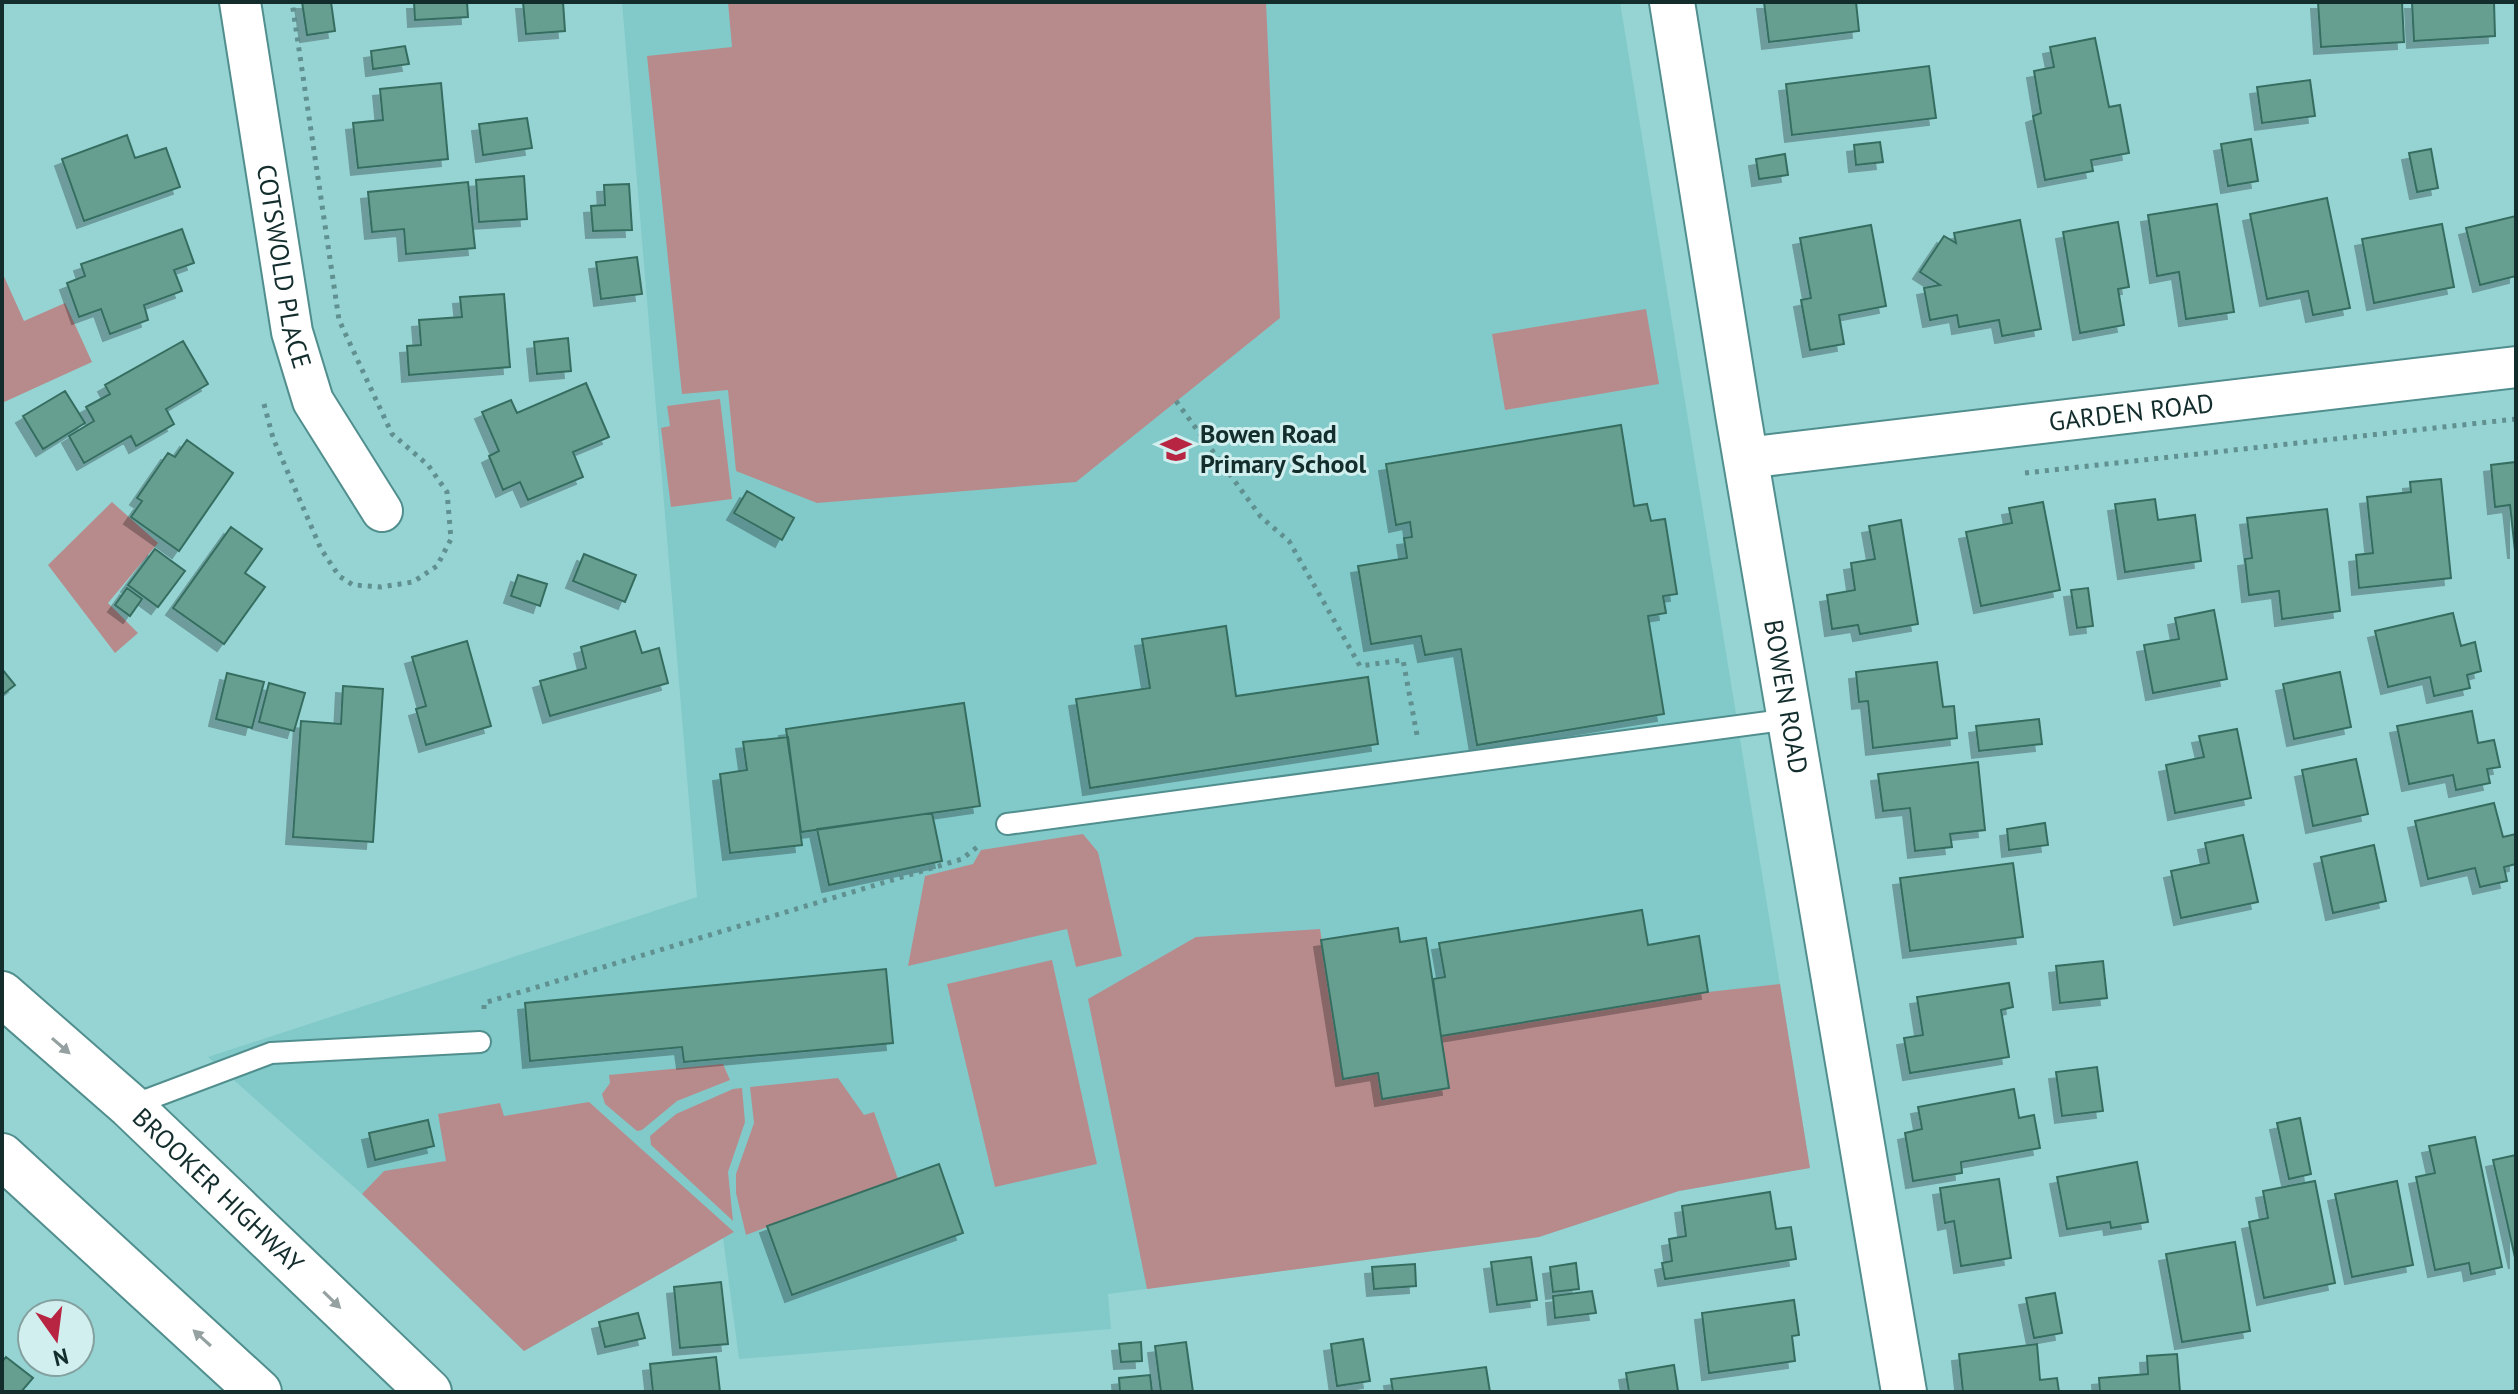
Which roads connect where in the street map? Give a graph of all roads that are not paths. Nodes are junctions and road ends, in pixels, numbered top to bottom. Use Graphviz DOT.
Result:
graph roads {
  1 [pos="240,2"];
  2 [pos="1672,2"];
  3 [pos="2516,367"];
  4 [pos="1746,458"];
  5 [pos="382,511"];
  6 [pos="1790,719"];
  7 [pos="1007,824"];
  8 [pos="2,994"];
  9 [pos="480,1042"];
  10 [pos="130,1106"];
  11 [pos="2,1156"];
  12 [pos="259,1392"];
  13 [pos="429,1392"];
  14 [pos="1904,1392"];
  1 -- 5 [label="street, COTSWOLD PLACE"];
  2 -- 4 [label="main road, BOWEN ROAD"];
  3 -- 4 [label="street, GARDEN ROAD"];
  4 -- 6 [label="main road, BOWEN ROAD"];
  6 -- 7 [label="lane"];
  6 -- 14 [label="main road, BOWEN ROAD"];
  8 -- 10 [label="main road, BROOKER HIGHWAY, one-way"];
  9 -- 10 [label="lane"];
  10 -- 13 [label="main road, BROOKER HIGHWAY, one-way"];
  12 -- 11 [label="main road, one-way"];
}
